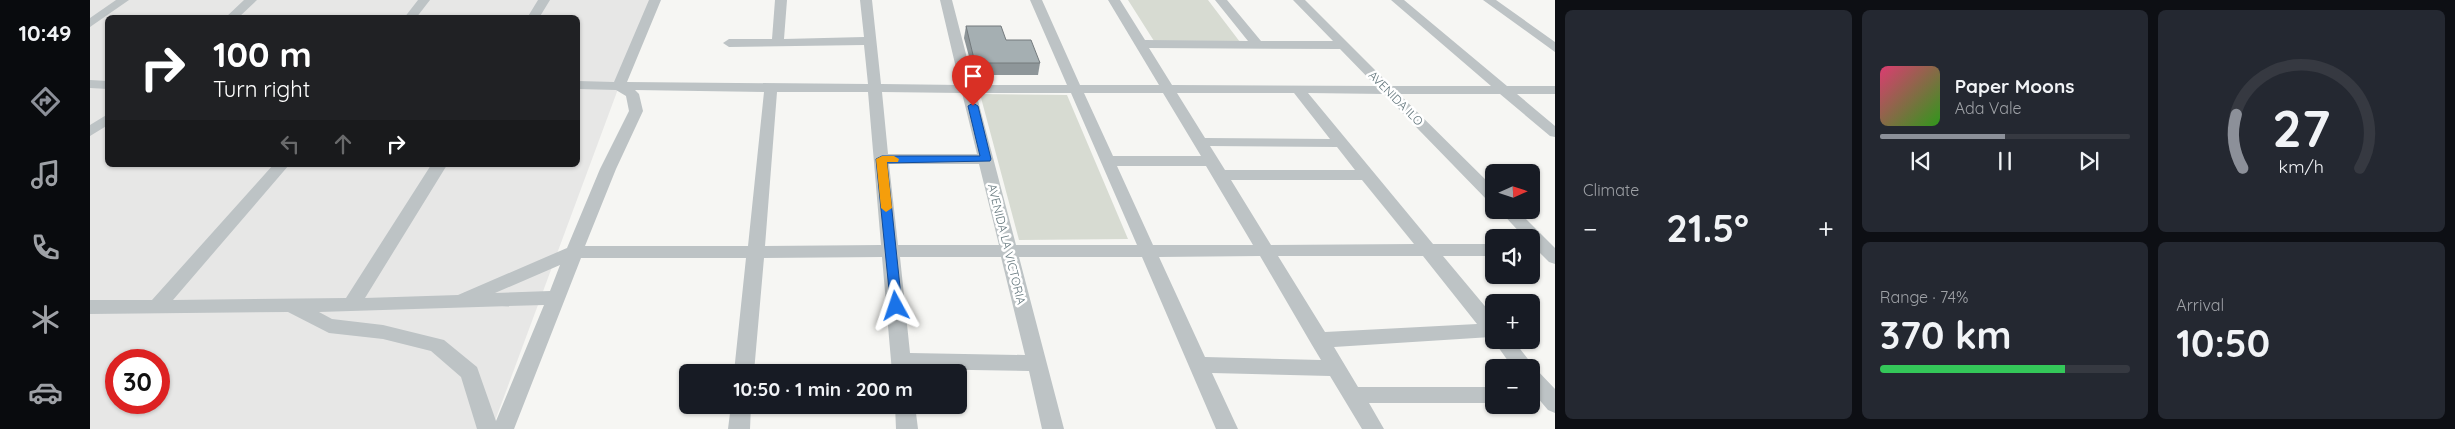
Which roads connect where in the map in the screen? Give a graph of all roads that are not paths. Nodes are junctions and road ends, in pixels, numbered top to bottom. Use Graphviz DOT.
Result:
graph roads {
  1 [pos="123,0"];
  2 [pos="251,0"];
  3 [pos="424,0"];
  4 [pos="544,0"];
  5 [pos="655,0"];
  6 [pos="781,0"];
  7 [pos="866,0"];
  8 [pos="946,0"];
  9 [pos="1036,0"];
  10 [pos="1114,0"];
  11 [pos="1221,0"];
  12 [pos="1299,0"];
  13 [pos="1397,0"];
  14 [pos="1489,0"];
  15 [pos="234,15"];
  16 [pos="412,15"];
  17 [pos="535,15"];
  18 [pos="90,22"];
  19 [pos="870,41"];
  20 [pos="778,42"];
  21 [pos="729,43"];
  22 [pos="1141,44"];
  23 [pos="1257,44"];
  24 [pos="1343,45"];
  25 [pos="1554,46"];
  26 [pos="90,84"];
  27 [pos="105,84"];
  28 [pos="580,85"];
  29 [pos="619,86"];
  30 [pos="771,88"];
  31 [pos="874,88"];
  32 [pos="968,89"];
  33 [pos="1076,89"];
  34 [pos="1168,89"];
  35 [pos="1297,90"];
  36 [pos="1388,90"];
  37 [pos="1505,90"];
  38 [pos="1555,90"];
  39 [pos="105,120"];
  40 [pos="90,132"];
  41 [pos="1555,133"];
  42 [pos="1200,142"];
  43 [pos="1341,144"];
  44 [pos="882,159"];
  45 [pos="986,159"];
  46 [pos="1108,161"];
  47 [pos="279,167"];
  48 [pos="439,167"];
  49 [pos="1216,168"];
  50 [pos="1368,175"];
  51 [pos="1485,188"];
  52 [pos="1516,219"];
  53 [pos="1148,250"];
  54 [pos="1265,250"];
  55 [pos="1429,250"];
  56 [pos="1485,250"];
  57 [pos="890,251"];
  58 [pos="1009,251"];
  59 [pos="575,252"];
  60 [pos="756,252"];
  61 [pos="1547,252"];
  62 [pos="554,298"];
  63 [pos="465,300"];
  64 [pos="351,305"];
  65 [pos="157,306"];
  66 [pos="292,306"];
  67 [pos="90,307"];
  68 [pos="1485,319"];
  69 [pos="1485,331"];
  70 [pos="1319,340"];
  71 [pos="1509,349"];
  72 [pos="1518,359"];
  73 [pos="1036,363"];
  74 [pos="745,364"];
  75 [pos="901,364"];
  76 [pos="967,365"];
  77 [pos="1198,365"];
  78 [pos="1336,368"];
  79 [pos="1352,395"];
  80 [pos="1485,395"];
  81 [pos="740,414"];
  82 [pos="906,414"];
  83 [pos="488,429"];
  84 [pos="503,429"];
  85 [pos="739,429"];
  86 [pos="907,429"];
  87 [pos="1053,429"];
  88 [pos="1227,429"];
  89 [pos="1373,429"];
  1 -- 18 [label="street"];
  2 -- 15 [label="street"];
  3 -- 16 [label="street"];
  4 -- 17 [label="street"];
  5 -- 29 [label="street"];
  6 -- 20 [label="street"];
  7 -- 19 [label="street"];
  8 -- 32 [label="street, AVENIDA LA VICTORIA"];
  9 -- 33 [label="street"];
  10 -- 22 [label="street"];
  11 -- 23 [label="street"];
  12 -- 24 [label="street, AVENIDA ILO"];
  13 -- 37 [label="street"];
  14 -- 25 [label="street"];
  19 -- 20 [label="street"];
  19 -- 31 [label="street"];
  20 -- 21 [label="street"];
  22 -- 23 [label="street"];
  22 -- 34 [label="street"];
  23 -- 24 [label="street"];
  24 -- 36 [label="street, AVENIDA ILO"];
  26 -- 27 [label="street"];
  28 -- 29 [label="street"];
  29 -- 30 [label="street"];
  29 -- 59 [label="street"];
  30 -- 31 [label="street"];
  30 -- 60 [label="street"];
  31 -- 32 [label="street"];
  31 -- 44 [label="street"];
  32 -- 33 [label="street"];
  32 -- 45 [label="street, AVENIDA LA VICTORIA"];
  33 -- 34 [label="street"];
  33 -- 46 [label="street"];
  34 -- 35 [label="street"];
  34 -- 42 [label="street"];
  35 -- 36 [label="street"];
  35 -- 43 [label="street"];
  36 -- 37 [label="street"];
  36 -- 51 [label="street, AVENIDA ILO"];
  37 -- 38 [label="street"];
  37 -- 41 [label="street"];
  39 -- 40 [label="street"];
  42 -- 43 [label="street"];
  42 -- 49 [label="street"];
  43 -- 50 [label="street"];
  44 -- 45 [label="street"];
  44 -- 57 [label="street"];
  45 -- 58 [label="street, AVENIDA LA VICTORIA"];
  46 -- 49 [label="street"];
  46 -- 53 [label="street"];
  47 -- 65 [label="street"];
  48 -- 64 [label="street"];
  49 -- 50 [label="street"];
  49 -- 54 [label="street"];
  50 -- 55 [label="street"];
  52 -- 61 [label="street"];
  53 -- 54 [label="street"];
  53 -- 58 [label="street"];
  53 -- 77 [label="street"];
  54 -- 55 [label="street"];
  54 -- 70 [label="street"];
  55 -- 56 [label="street"];
  55 -- 68 [label="street"];
  57 -- 58 [label="street"];
  57 -- 60 [label="street"];
  57 -- 75 [label="street"];
  58 -- 73 [label="street, AVENIDA LA VICTORIA"];
  59 -- 60 [label="street"];
  59 -- 62 [label="street"];
  59 -- 63 [label="street"];
  60 -- 74 [label="street"];
  62 -- 63 [label="street"];
  62 -- 84 [label="street"];
  63 -- 64 [label="street"];
  64 -- 66 [label="street"];
  65 -- 66 [label="street"];
  65 -- 67 [label="street"];
  66 -- 83 [label="street"];
  69 -- 70 [label="street"];
  70 -- 78 [label="street"];
  71 -- 72 [label="street"];
  73 -- 76 [label="street"];
  73 -- 87 [label="street, AVENIDA LA VICTORIA"];
  77 -- 78 [label="street"];
  77 -- 88 [label="street"];
  78 -- 79 [label="street"];
  79 -- 80 [label="street"];
  79 -- 89 [label="street"];
  81 -- 85 [label="street"];
  82 -- 86 [label="street"];
}
